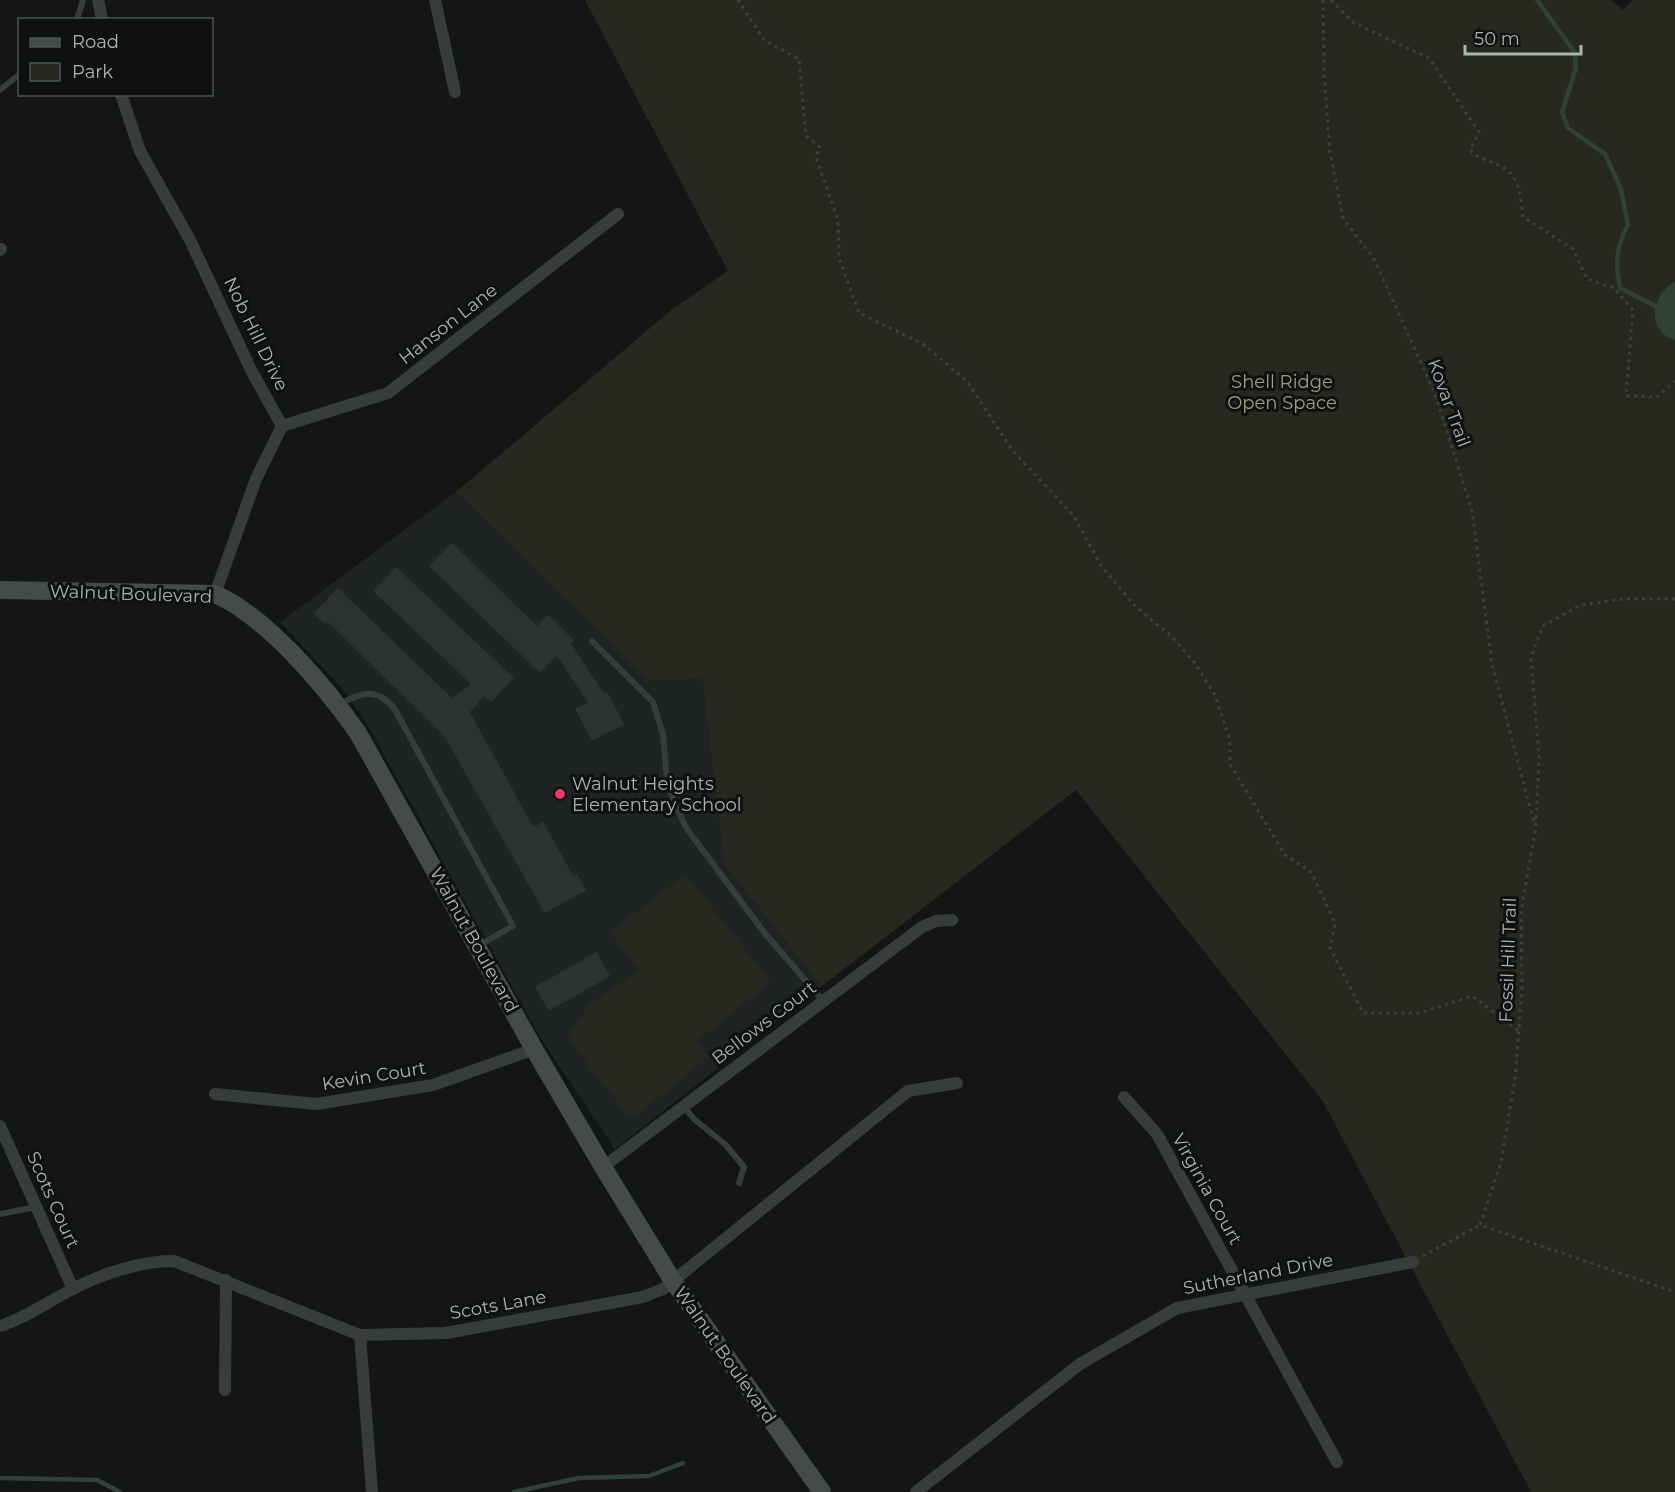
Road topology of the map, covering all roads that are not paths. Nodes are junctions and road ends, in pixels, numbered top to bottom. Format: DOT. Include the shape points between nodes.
graph roads {
  1 [pos="83,0"];
  2 [pos="98,0"];
  3 [pos="435,0"];
  4 [pos="78,18"];
  5 [pos="102,18"];
  6 [pos="18,76"];
  7 [pos="0,90"];
  8 [pos="455,92"];
  9 [pos="122,96"];
  10 [pos="618,214"];
  11 [pos="282,426"];
  12 [pos="0,590"];
  13 [pos="215,594"];
  14 [pos="592,641"];
  15 [pos="338,705"];
  16 [pos="952,920"];
  17 [pos="478,946"];
  18 [pos="823,1002"];
  19 [pos="534,1049"];
  20 [pos="957,1083"];
  21 [pos="215,1095"];
  22 [pos="1124,1097"];
  23 [pos="683,1106"];
  24 [pos="0,1126"];
  25 [pos="603,1167"];
  26 [pos="739,1183"];
  27 [pos="36,1207"];
  28 [pos="0,1214"];
  29 [pos="1413,1262"];
  30 [pos="226,1280"];
  31 [pos="673,1281"];
  32 [pos="73,1288"];
  33 [pos="1244,1294"];
  34 [pos="0,1326"];
  35 [pos="360,1335"];
  36 [pos="225,1390"];
  37 [pos="1336,1462"];
  38 [pos="372,1492"];
  39 [pos="822,1492"];
  40 [pos="916,1492"];
  1 -- 4 [label="lane"];
  2 -- 5 [label="street"];
  3 -- 8 [label="street"];
  6 -- 7 [label="lane"];
  9 -- 11 [label="street, Nob Hill Drive" via="140,151 190,240"];
  10 -- 11 [label="street, Hanson Lane" via="388,393"];
  11 -- 13 [label="street" via="256,479"];
  12 -- 13 [label="street, Walnut Boulevard"];
  13 -- 15 [label="street, Walnut Boulevard" via="236,603 255,619"];
  14 -- 18 [label="lane" via="653,702 663,735 667,780 687,829 763,931"];
  15 -- 17 [label="street, Walnut Boulevard" via="358,733"];
  15 -- 17 [label="lane" via="358,694 371,693 385,698 394,708 513,926"];
  16 -- 18 [label="street, Bellows Court" via="922,927"];
  17 -- 19 [label="street, Walnut Boulevard"];
  18 -- 23 [label="street, Bellows Court"];
  19 -- 21 [label="street, Kevin Court" via="433,1085 316,1104"];
  19 -- 25 [label="street, Walnut Boulevard"];
  20 -- 31 [label="street, Scots Lane" via="908,1091"];
  22 -- 33 [label="street, Virginia Court" via="1157,1134"];
  23 -- 25 [label="street, Bellows Court"];
  23 -- 26 [label="lane" via="744,1167"];
  24 -- 27 [label="street, Scots Court"];
  25 -- 31 [label="street, Walnut Boulevard"];
  27 -- 28 [label="lane"];
  27 -- 32 [label="street, Scots Court"];
  29 -- 33 [label="street, Sutherland Drive"];
  30 -- 32 [label="street, Scots Lane" via="174,1261 148,1261"];
  30 -- 35 [label="street, Scots Lane"];
  30 -- 36 [label="street"];
  31 -- 35 [label="street, Scots Lane" via="643,1298 446,1333"];
  31 -- 39 [label="street, Walnut Boulevard"];
  32 -- 34 [label="street, Scots Lane"];
  33 -- 37 [label="street, Virginia Court"];
  33 -- 40 [label="street, Sutherland Drive" via="1177,1308 1080,1364"];
  35 -- 38 [label="street"];
}
